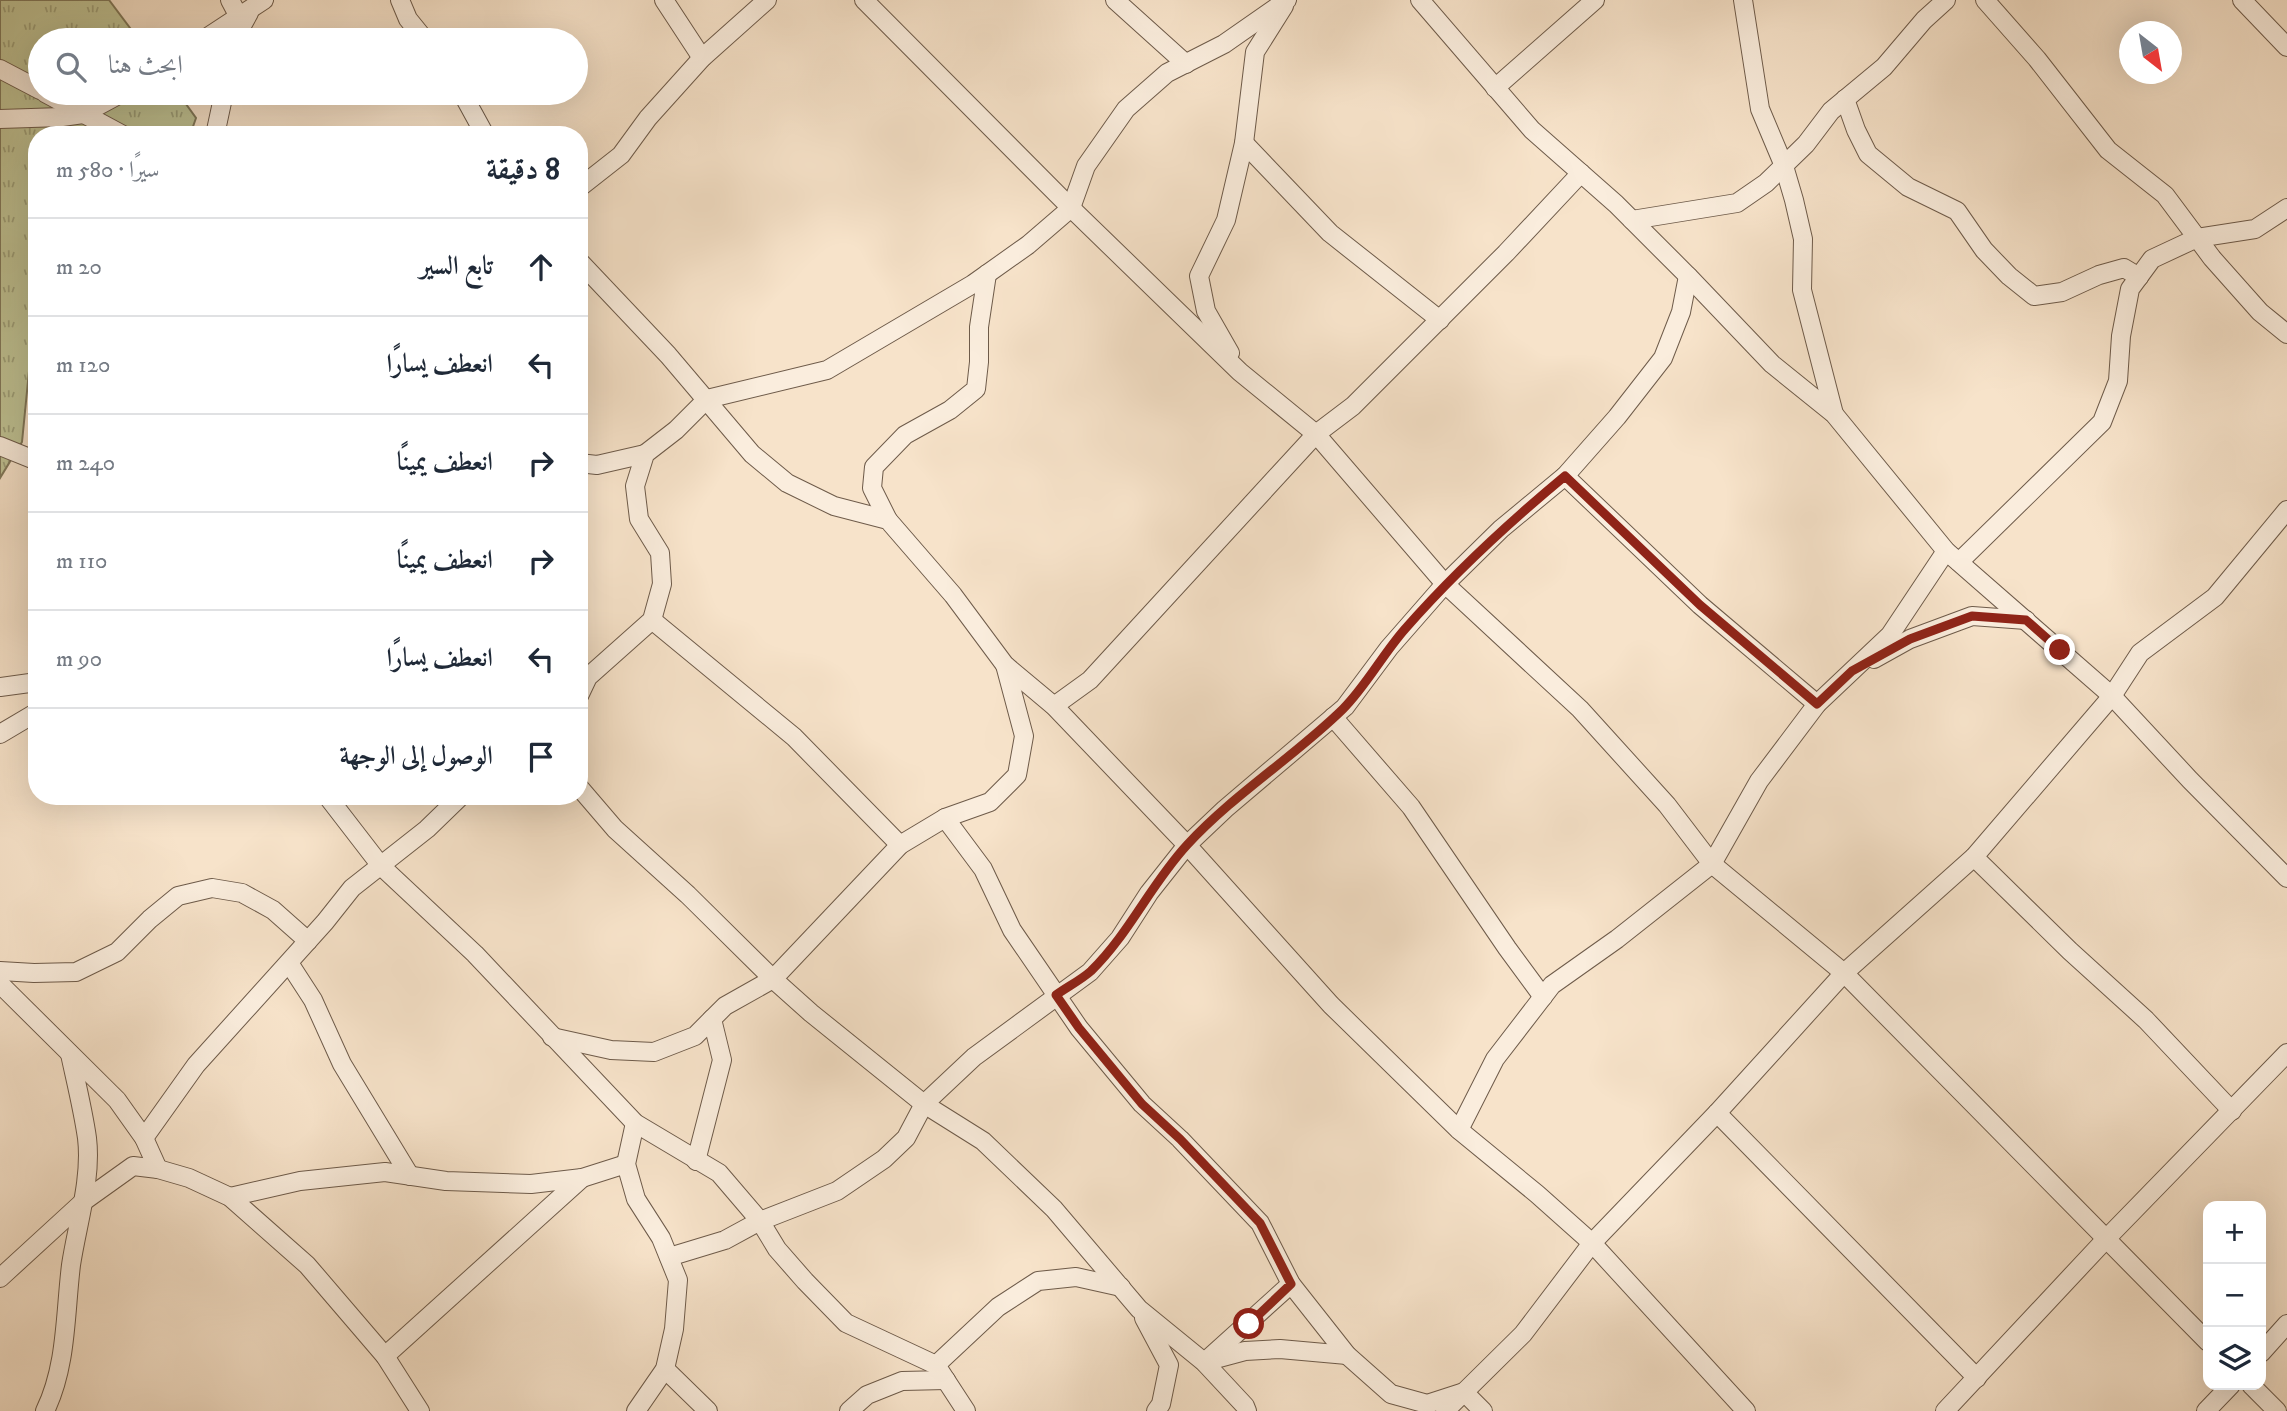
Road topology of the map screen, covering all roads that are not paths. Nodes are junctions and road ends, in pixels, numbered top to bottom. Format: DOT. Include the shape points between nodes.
graph roads {
  1 [pos="230,0"];
  2 [pos="400,0"];
  3 [pos="664,0"];
  4 [pos="767,0"];
  5 [pos="864,0"];
  6 [pos="1115,0"];
  7 [pos="1288,0"];
  8 [pos="1420,0"];
  9 [pos="1595,0"];
  10 [pos="1744,0"];
  11 [pos="1945,0"];
  12 [pos="1985,0"];
  13 [pos="2242,0"];
  14 [pos="252,9"];
  15 [pos="222,28"];
  16 [pos="241,28"];
  17 [pos="415,28"];
  18 [pos="2287,47"];
  19 [pos="702,58"];
  20 [pos="1186,64"];
  21 [pos="0,69"];
  22 [pos="28,84"];
  23 [pos="1495,88"];
  24 [pos="1845,99"];
  25 [pos="67,105"];
  26 [pos="100,105"];
  27 [pos="221,105"];
  28 [pos="469,105"];
  29 [pos="83,114"];
  30 [pos="0,119"];
  31 [pos="106,126"];
  32 [pos="217,126"];
  33 [pos="480,126"];
  34 [pos="1244,143"];
  35 [pos="1784,166"];
  36 [pos="1581,173"];
  37 [pos="588,181"];
  38 [pos="1072,208"];
  39 [pos="2287,208"];
  40 [pos="1632,220"];
  41 [pos="2197,238"];
  42 [pos="588,270"];
  43 [pos="987,274"];
  44 [pos="1688,276"];
  45 [pos="2138,277"];
  46 [pos="1440,320"];
  47 [pos="2287,334"];
  48 [pos="1240,372"];
  49 [pos="707,399"];
  50 [pos="1834,415"];
  51 [pos="1316,434"];
  52 [pos="0,446"];
  53 [pos="645,454"];
  54 [pos="28,457"];
  55 [pos="588,464"];
  56 [pos="1565,476"];
  57 [pos="2287,510"];
  58 [pos="888,520"];
  59 [pos="1953,557"];
  60 [pos="1445,584"];
  61 [pos="652,620"];
  62 [pos="2026,620"];
  63 [pos="1005,665"];
  64 [pos="1852,671"];
  65 [pos="588,677"];
  66 [pos="28,683"];
  67 [pos="0,687"];
  68 [pos="2112,696"];
  69 [pos="1817,704"];
  70 [pos="1054,706"];
  71 [pos="28,717"];
  72 [pos="1333,717"];
  73 [pos="0,734"];
  74 [pos="588,798"];
  75 [pos="334,805"];
  76 [pos="452,805"];
  77 [pos="945,818"];
  78 [pos="900,845"];
  79 [pos="1187,845"];
  80 [pos="1974,857"];
  81 [pos="1712,864"];
  82 [pos="381,866"];
  83 [pos="2287,878"];
  84 [pos="308,941"];
  85 [pos="289,963"];
  86 [pos="0,971"];
  87 [pos="1844,973"];
  88 [pos="773,979"];
  89 [pos="0,984"];
  90 [pos="1056,995"];
  91 [pos="1543,997"];
  92 [pos="712,1019"];
  93 [pos="552,1037"];
  94 [pos="2287,1053"];
  95 [pos="70,1054"];
  96 [pos="924,1104"];
  97 [pos="2232,1111"];
  98 [pos="1717,1113"];
  99 [pos="635,1123"];
  100 [pos="1459,1130"];
  101 [pos="144,1138"];
  102 [pos="696,1161"];
  103 [pos="626,1164"];
  104 [pos="158,1169"];
  105 [pos="410,1175"];
  106 [pos="582,1178"];
  107 [pos="230,1197"];
  108 [pos="83,1201"];
  109 [pos="760,1221"];
  110 [pos="2106,1239"];
  111 [pos="1592,1243"];
  112 [pos="669,1257"];
  113 [pos="0,1278"];
  114 [pos="1291,1284"];
  115 [pos="1121,1287"];
  116 [pos="1139,1309"];
  117 [pos="2287,1324"];
  118 [pos="2203,1337"];
  119 [pos="2266,1347"];
  120 [pos="1347,1355"];
  121 [pos="385,1356"];
  122 [pos="1204,1362"];
  123 [pos="936,1365"];
  124 [pos="665,1369"];
  125 [pos="1977,1378"];
  126 [pos="946,1380"];
  127 [pos="2226,1390"];
  128 [pos="2255,1390"];
  129 [pos="1464,1392"];
  130 [pos="45,1411"];
  131 [pos="420,1411"];
  132 [pos="636,1411"];
  133 [pos="708,1411"];
  134 [pos="849,1411"];
  135 [pos="966,1411"];
  136 [pos="1156,1411"];
  137 [pos="1247,1411"];
  138 [pos="1445,1411"];
  139 [pos="1483,1411"];
  140 [pos="1746,1411"];
  141 [pos="1945,1411"];
  142 [pos="2206,1411"];
  143 [pos="2277,1411"];
  1 -- 14 [label="street"];
  2 -- 17 [label="street"];
  3 -- 19 [label="street"];
  4 -- 19 [label="street"];
  5 -- 38 [label="street"];
  6 -- 20 [label="street"];
  7 -- 20 [label="street"];
  7 -- 34 [label="street" via="1255,52"];
  8 -- 23 [label="street"];
  9 -- 23 [label="street"];
  10 -- 35 [label="street" via="1760,109"];
  11 -- 24 [label="street" via="1884,67"];
  12 -- 41 [label="street" via="2108,150 2165,195"];
  13 -- 18 [label="street"];
  14 -- 15 [label="street"];
  14 -- 16 [label="street"];
  19 -- 37 [label="street" via="621,155"];
  20 -- 38 [label="street" via="1167,73 1126,109 1086,166"];
  21 -- 22 [label="street"];
  23 -- 36 [label="street" via="1532,130"];
  24 -- 35 [label="street"];
  24 -- 45 [label="street" via="1868,154 1908,187 1957,211 1984,250 2034,296 2062,292 2124,268"];
  25 -- 29 [label="street"];
  26 -- 29 [label="street"];
  27 -- 32 [label="street"];
  28 -- 33 [label="street"];
  29 -- 30 [label="street"];
  29 -- 31 [label="street"];
  34 -- 46 [label="street" via="1330,233"];
  34 -- 48 [label="street" via="1226,220 1199,276 1206,311"];
  35 -- 40 [label="street" via="1737,203"];
  35 -- 50 [label="street" via="1802,239 1802,290"];
  36 -- 40 [label="street"];
  36 -- 46 [label="street"];
  38 -- 43 [label="street"];
  38 -- 48 [label="street"];
  39 -- 41 [label="street" via="2255,229"];
  40 -- 44 [label="street"];
  41 -- 45 [label="street" via="2152,259"];
  41 -- 47 [label="street" via="2260,312"];
  42 -- 49 [label="street"];
  43 -- 49 [label="street" via="827,370"];
  43 -- 58 [label="street" via="976,389 905,435 874,467 872,488"];
  44 -- 50 [label="street" via="1772,364"];
  44 -- 56 [label="street" via="1681,312 1663,358"];
  45 -- 59 [label="street" via="2130,289 2118,381 2102,422"];
  46 -- 51 [label="street" via="1353,406"];
  48 -- 51 [label="street"];
  49 -- 53 [label="street"];
  49 -- 58 [label="street" via="752,454 787,483 834,506"];
  50 -- 59 [label="street"];
  51 -- 60 [label="street"];
  51 -- 70 [label="street" via="1090,680"];
  52 -- 54 [label="street"];
  53 -- 55 [label="street"];
  53 -- 61 [label="street" via="635,486 639,519 660,553 662,584"];
  56 -- 60 [label="street"];
  56 -- 69 [label="street" via="1700,605"];
  57 -- 68 [label="street" via="2215,597 2140,653"];
  58 -- 63 [label="street"];
  59 -- 62 [label="street"];
  59 -- 64 [label="street" via="1890,635"];
  60 -- 72 [label="street"];
  60 -- 81 [label="street" via="1580,709 1667,805"];
  61 -- 65 [label="street"];
  61 -- 78 [label="street" via="794,737"];
  62 -- 64 [label="street" via="1972,616 1910,639"];
  62 -- 68 [label="street"];
  63 -- 70 [label="street"];
  63 -- 77 [label="street" via="1024,736 1017,775 989,802"];
  64 -- 69 [label="street"];
  66 -- 67 [label="street"];
  68 -- 80 [label="street"];
  68 -- 83 [label="street"];
  69 -- 81 [label="street" via="1759,781"];
  70 -- 79 [label="street"];
  71 -- 73 [label="street"];
  72 -- 79 [label="street"];
  72 -- 91 [label="street" via="1411,807"];
  74 -- 88 [label="street" via="615,829"];
  75 -- 82 [label="street"];
  76 -- 82 [label="street"];
  77 -- 78 [label="street"];
  77 -- 90 [label="street" via="983,869 1012,930"];
  78 -- 88 [label="street"];
  79 -- 90 [label="street" via="1090,972"];
  79 -- 100 [label="street" via="1331,1005"];
  80 -- 87 [label="street"];
  80 -- 97 [label="street" via="2146,1020"];
  81 -- 87 [label="street"];
  81 -- 91 [label="street" via="1552,985"];
  82 -- 84 [label="street" via="352,888"];
  82 -- 93 [label="street" via="475,954"];
  84 -- 85 [label="street"];
  84 -- 86 [label="street" via="274,910 242,892 212,888 178,896 117,952 76,972"];
  85 -- 101 [label="street" via="196,1065"];
  85 -- 105 [label="street" via="313,1000 342,1064"];
  87 -- 98 [label="street"];
  87 -- 110 [label="street"];
  88 -- 92 [label="street" via="725,1006"];
  88 -- 96 [label="street"];
  89 -- 95 [label="street"];
  90 -- 96 [label="street" via="974,1057"];
  90 -- 114 [label="street" via="1142,1104 1260,1223"];
  91 -- 100 [label="street" via="1495,1059"];
  92 -- 93 [label="street" via="695,1036 654,1052 611,1050"];
  92 -- 102 [label="street" via="722,1060"];
  93 -- 99 [label="street"];
  94 -- 97 [label="street"];
  95 -- 101 [label="street" via="117,1100"];
  95 -- 108 [label="street" via="87,1140"];
  96 -- 109 [label="street" via="906,1138 884,1159 837,1191"];
  96 -- 115 [label="street" via="983,1140 1054,1209"];
  97 -- 110 [label="street"];
  98 -- 111 [label="street"];
  98 -- 125 [label="street"];
  99 -- 102 [label="street"];
  99 -- 103 [label="street"];
  100 -- 111 [label="street"];
  101 -- 104 [label="street"];
  102 -- 109 [label="street" via="719,1173"];
  103 -- 106 [label="street"];
  103 -- 112 [label="street" via="636,1199"];
  104 -- 107 [label="street"];
  104 -- 108 [label="street" via="133,1166"];
  105 -- 106 [label="street" via="531,1184"];
  105 -- 107 [label="street" via="385,1172 300,1181"];
  106 -- 121 [label="street"];
  107 -- 121 [label="street" via="307,1265"];
  108 -- 113 [label="street"];
  108 -- 130 [label="street" via="65,1335"];
  109 -- 112 [label="street" via="725,1240"];
  109 -- 123 [label="street" via="777,1249 846,1323"];
  110 -- 118 [label="street"];
  110 -- 125 [label="street"];
  111 -- 129 [label="street" via="1523,1334"];
  111 -- 140 [label="street"];
  112 -- 124 [label="street" via="678,1280"];
  114 -- 120 [label="street"];
  114 -- 122 [label="street"];
  115 -- 116 [label="street"];
  115 -- 123 [label="street" via="1076,1277 1038,1281 998,1307"];
  116 -- 122 [label="street"];
  116 -- 136 [label="street" via="1168,1365"];
  117 -- 119 [label="street"];
  120 -- 122 [label="street" via="1280,1349 1245,1351"];
  120 -- 129 [label="street" via="1391,1394 1427,1404"];
  121 -- 131 [label="street"];
  122 -- 137 [label="street"];
  123 -- 126 [label="street"];
  124 -- 132 [label="street"];
  124 -- 133 [label="street"];
  125 -- 141 [label="street"];
  126 -- 134 [label="street" via="902,1381 867,1395"];
  126 -- 135 [label="street"];
  127 -- 142 [label="street"];
  128 -- 143 [label="street"];
  129 -- 138 [label="street"];
  129 -- 139 [label="street"];
}
